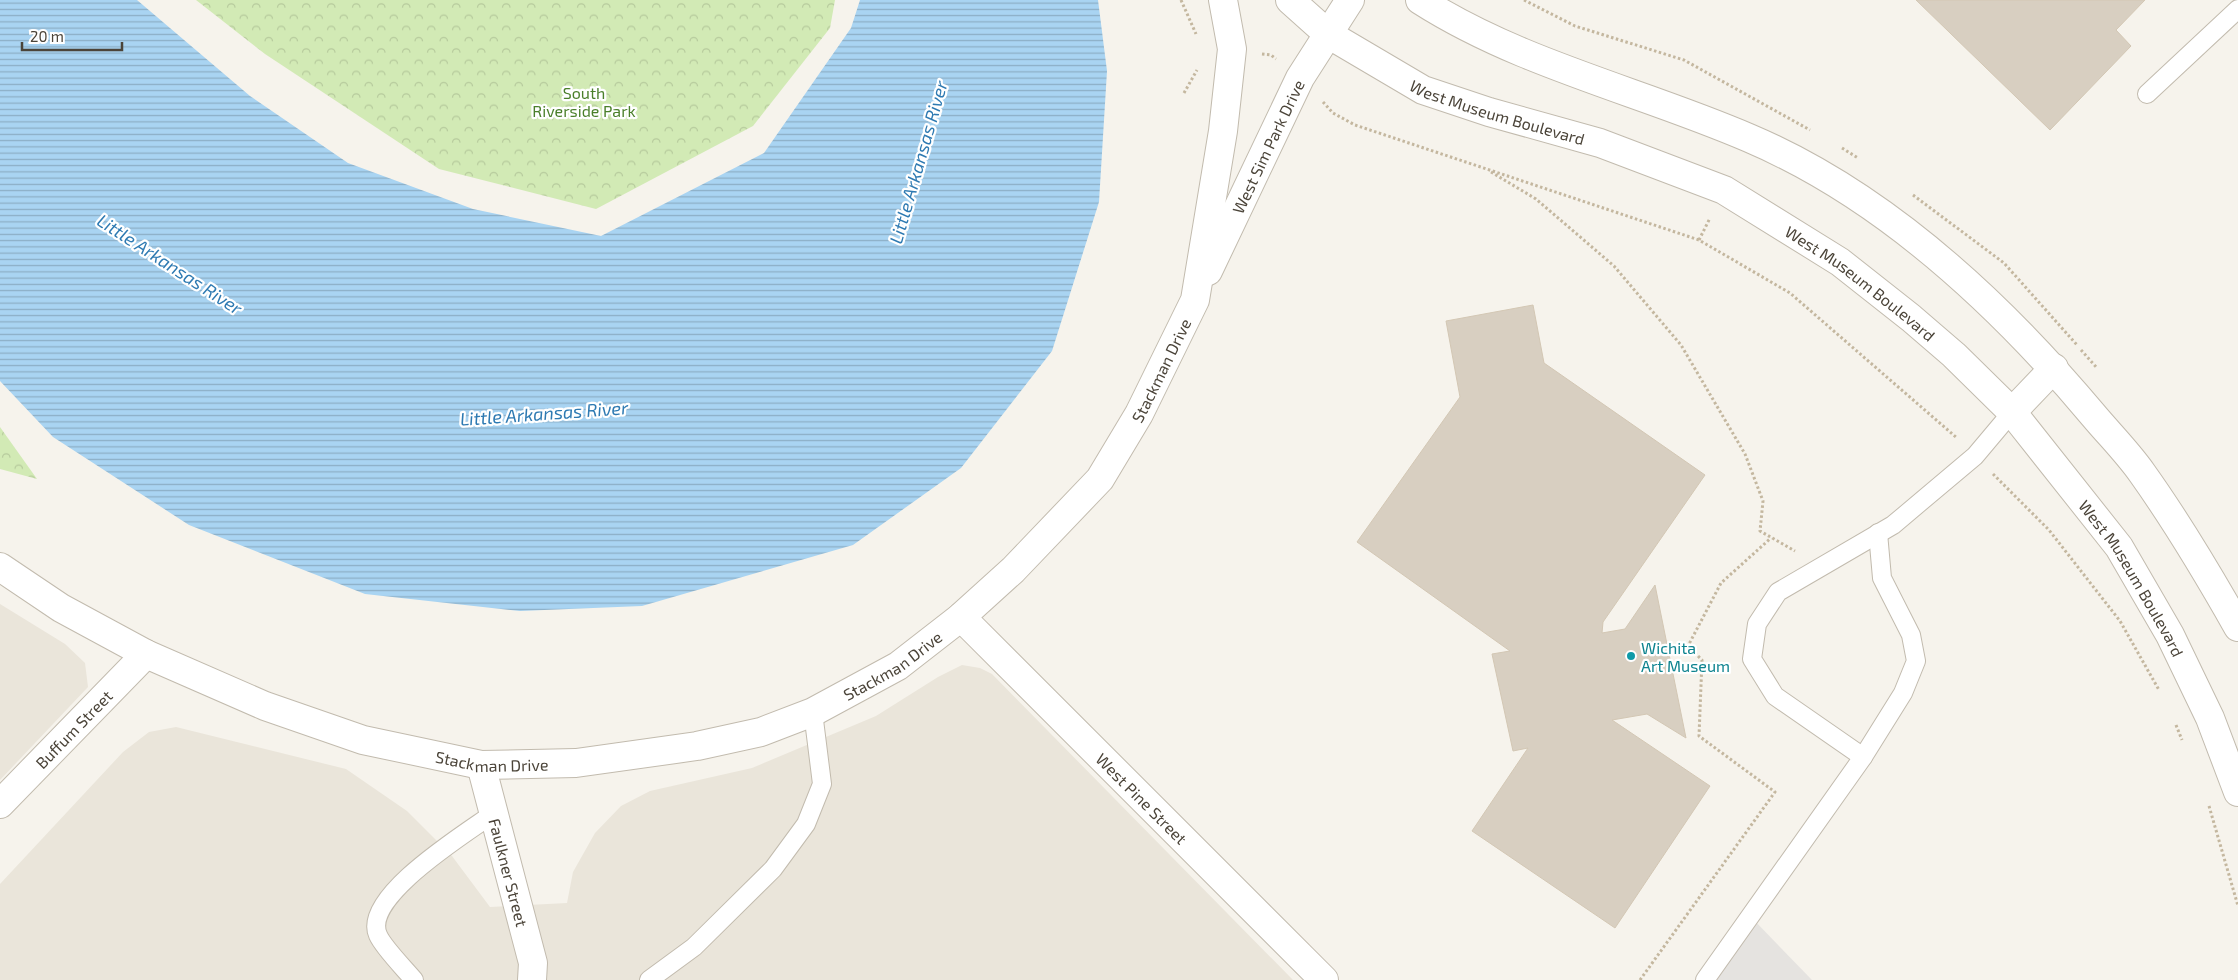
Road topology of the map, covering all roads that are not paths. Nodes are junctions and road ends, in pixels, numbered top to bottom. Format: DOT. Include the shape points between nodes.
graph roads {
  1 [pos="1223,0"];
  2 [pos="1290,0"];
  3 [pos="1350,0"];
  4 [pos="1420,0"];
  5 [pos="2238,9"];
  6 [pos="1328,34"];
  7 [pos="2147,94"];
  8 [pos="1194,300"];
  9 [pos="2054,368"];
  10 [pos="2012,412"];
  11 [pos="1878,533"];
  12 [pos="0,567"];
  13 [pos="961,617"];
  14 [pos="2238,626"];
  15 [pos="146,654"];
  16 [pos="813,712"];
  17 [pos="1863,757"];
  18 [pos="481,765"];
  19 [pos="2238,792"];
  20 [pos="0,804"];
  21 [pos="494,813"];
  22 [pos="1712,977"];
  23 [pos="414,980"];
  24 [pos="532,980"];
  25 [pos="649,980"];
  26 [pos="1324,980"];
  1 -- 8 [label="street, Stackman Drive" via="1219,52 1223,131"];
  2 -- 6 [label="street, West Museum Boulevard"];
  3 -- 6 [label="street, West Sim Park Drive"];
  4 -- 9 [label="street" via="1494,40 1734,132 1821,174 1898,226 1981,296"];
  5 -- 7 [label="lane"];
  6 -- 8 [label="street, West Sim Park Drive" via="1300,78"];
  6 -- 10 [label="street, West Museum Boulevard" via="1423,90 1600,143 1724,190 1840,262 1954,354"];
  8 -- 13 [label="street, Stackman Drive" via="1143,406 1100,479 1013,570"];
  9 -- 10 [label="street"];
  9 -- 14 [label="street" via="2140,471 2196,552"];
  10 -- 11 [label="lane" via="1975,456 1893,525"];
  10 -- 19 [label="street, West Museum Boulevard" via="2118,547 2178,652 2210,718"];
  11 -- 17 [label="lane" via="1882,578 1911,635 1916,661 1903,693"];
  11 -- 17 [label="lane" via="1778,592 1757,624 1752,659 1775,696"];
  12 -- 15 [label="street, Stackman Drive" via="61,608"];
  13 -- 16 [label="street, Stackman Drive" via="898,666"];
  13 -- 26 [label="street, West Pine Street"];
  15 -- 18 [label="street, Stackman Drive" via="265,706 363,740"];
  15 -- 20 [label="street, Buffum Street"];
  16 -- 18 [label="street, Stackman Drive" via="761,732 698,746 576,763"];
  16 -- 25 [label="lane" via="822,784 806,824 773,869 694,947"];
  17 -- 22 [label="lane"];
  18 -- 21 [label="street, Faulkner Street"];
  21 -- 23 [label="lane" via="405,878 390,894 376,920 378,934"];
  21 -- 24 [label="street, Faulkner Street" via="533,963"];
}
